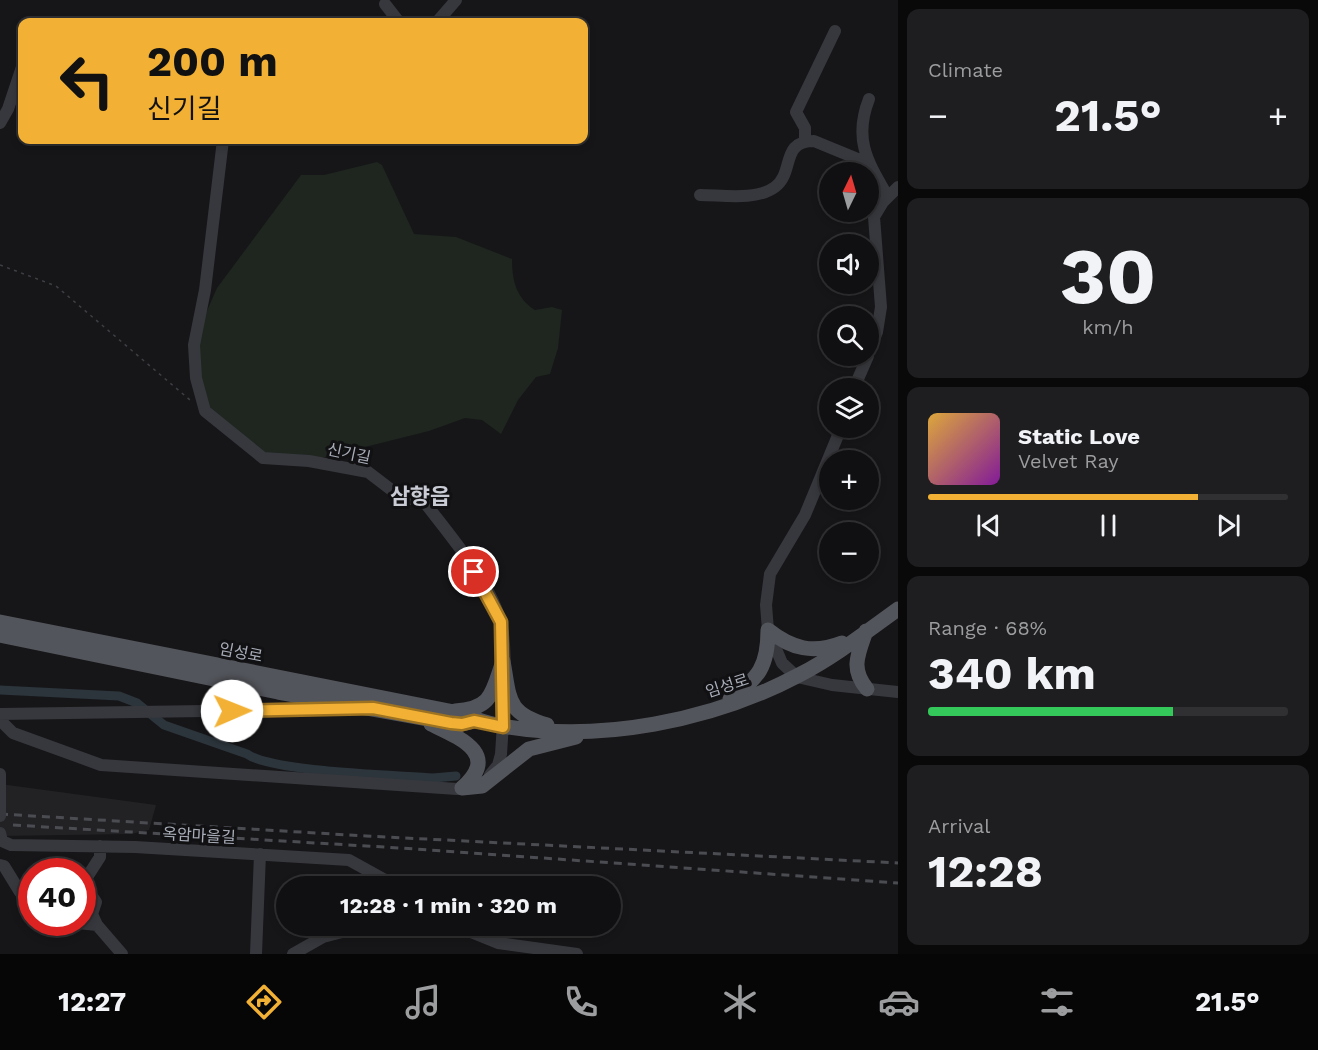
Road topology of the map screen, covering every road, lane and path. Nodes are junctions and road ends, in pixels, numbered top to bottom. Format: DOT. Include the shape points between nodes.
graph roads {
  1 [pos="454,1"];
  2 [pos="386,4"];
  3 [pos="396,18"];
  4 [pos="441,18"];
  5 [pos="835,31"];
  6 [pos="18,79"];
  7 [pos="869,99"];
  8 [pos="0,123"];
  9 [pos="805,142"];
  10 [pos="223,144"];
  11 [pos="865,162"];
  12 [pos="869,162"];
  13 [pos="879,180"];
  14 [pos="898,187"];
  15 [pos="700,195"];
  16 [pos="888,197"];
  17 [pos="0,265"];
  18 [pos="879,320"];
  19 [pos="205,411"];
  20 [pos="837,438"];
  21 [pos="898,609"];
  22 [pos="0,622"];
  23 [pos="768,630"];
  24 [pos="866,631"];
  25 [pos="0,635"];
  26 [pos="503,661"];
  27 [pos="797,676"];
  28 [pos="867,689"];
  29 [pos="898,692"];
  30 [pos="722,706"];
  31 [pos="373,708"];
  32 [pos="449,711"];
  33 [pos="0,714"];
  34 [pos="416,717"];
  35 [pos="0,720"];
  36 [pos="474,721"];
  37 [pos="503,727"];
  38 [pos="608,729"];
  39 [pos="570,732"];
  40 [pos="0,774"];
  41 [pos="0,788"];
  42 [pos="462,789"];
  43 [pos="0,816"];
  44 [pos="0,833"];
  45 [pos="100,846"];
  46 [pos="260,854"];
  47 [pos="96,864"];
  48 [pos="0,865"];
  49 [pos="378,876"];
  50 [pos="18,889"];
  51 [pos="97,925"];
  52 [pos="327,936"];
  53 [pos="481,936"];
  54 [pos="122,954"];
  55 [pos="256,954"];
  56 [pos="293,954"];
  57 [pos="577,954"];
  1 -- 4 [label="street"];
  2 -- 3 [label="street"];
  5 -- 9 [label="street" via="796,112 805,128"];
  6 -- 8 [label="street"];
  7 -- 12 [label="street" via="862,138"];
  9 -- 11 [label="street" via="814,141"];
  9 -- 15 [label="street" via="790,154 785,174 773,188 739,195"];
  10 -- 19 [label="street" via="194,345 196,378"];
  13 -- 16 [label="street"];
  14 -- 16 [label="street"];
  16 -- 18 [label="street" via="876,211 873,225"];
  17 -- 19 [label="path" via="56,286"];
  19 -- 26 [label="street, 신기길" via="263,458 309,461 368,472 402,498 419,495 468,561 497,612"];
  20 -- 23 [label="street" via="805,515 770,574"];
  21 -- 24 [label="main road, 임성로"];
  22 -- 32 [label="main road, 임성로"];
  23 -- 24 [label="main road" via="791,645 810,650 839,644"];
  23 -- 27 [label="street" via="782,663"];
  23 -- 30 [label="main road" via="768,653 759,673"];
  24 -- 27 [label="main road, 임성로"];
  24 -- 28 [label="main road" via="855,665"];
  25 -- 31 [label="main road, 임성로"];
  26 -- 32 [label="main road" via="485,703"];
  26 -- 37 [label="street, 신기길"];
  26 -- 39 [label="main road" via="510,698 519,714"];
  27 -- 28 [label="street"];
  27 -- 30 [label="main road, 임성로"];
  28 -- 29 [label="street"];
  30 -- 38 [label="main road, 임성로"];
  31 -- 33 [label="street, 임성로"];
  31 -- 34 [label="main road, 임성로"];
  32 -- 36 [label="main road, 임성로"];
  34 -- 36 [label="main road, 임성로" via="462,724"];
  34 -- 42 [label="main road" via="464,740 476,753 475,774"];
  35 -- 42 [label="street" via="13,733 101,765"];
  36 -- 37 [label="main road, 임성로"];
  37 -- 39 [label="main road, 임성로"];
  37 -- 42 [label="street, 신기길" via="501,754 493,773"];
  38 -- 39 [label="main road, 임성로"];
  38 -- 42 [label="main road" via="529,749 482,786"];
  40 -- 41 [label="street"];
  41 -- 43 [label="street, bridge"];
  44 -- 45 [label="street, 옥암마을길" via="2,841 11,845"];
  45 -- 46 [label="street, 옥암마을길"];
  45 -- 47 [label="street"];
  46 -- 49 [label="street, 옥암마을길" via="350,860"];
  46 -- 55 [label="street"];
  48 -- 50 [label="street"];
  51 -- 54 [label="street"];
  52 -- 56 [label="street"];
  53 -- 57 [label="street" via="498,943"];
}
